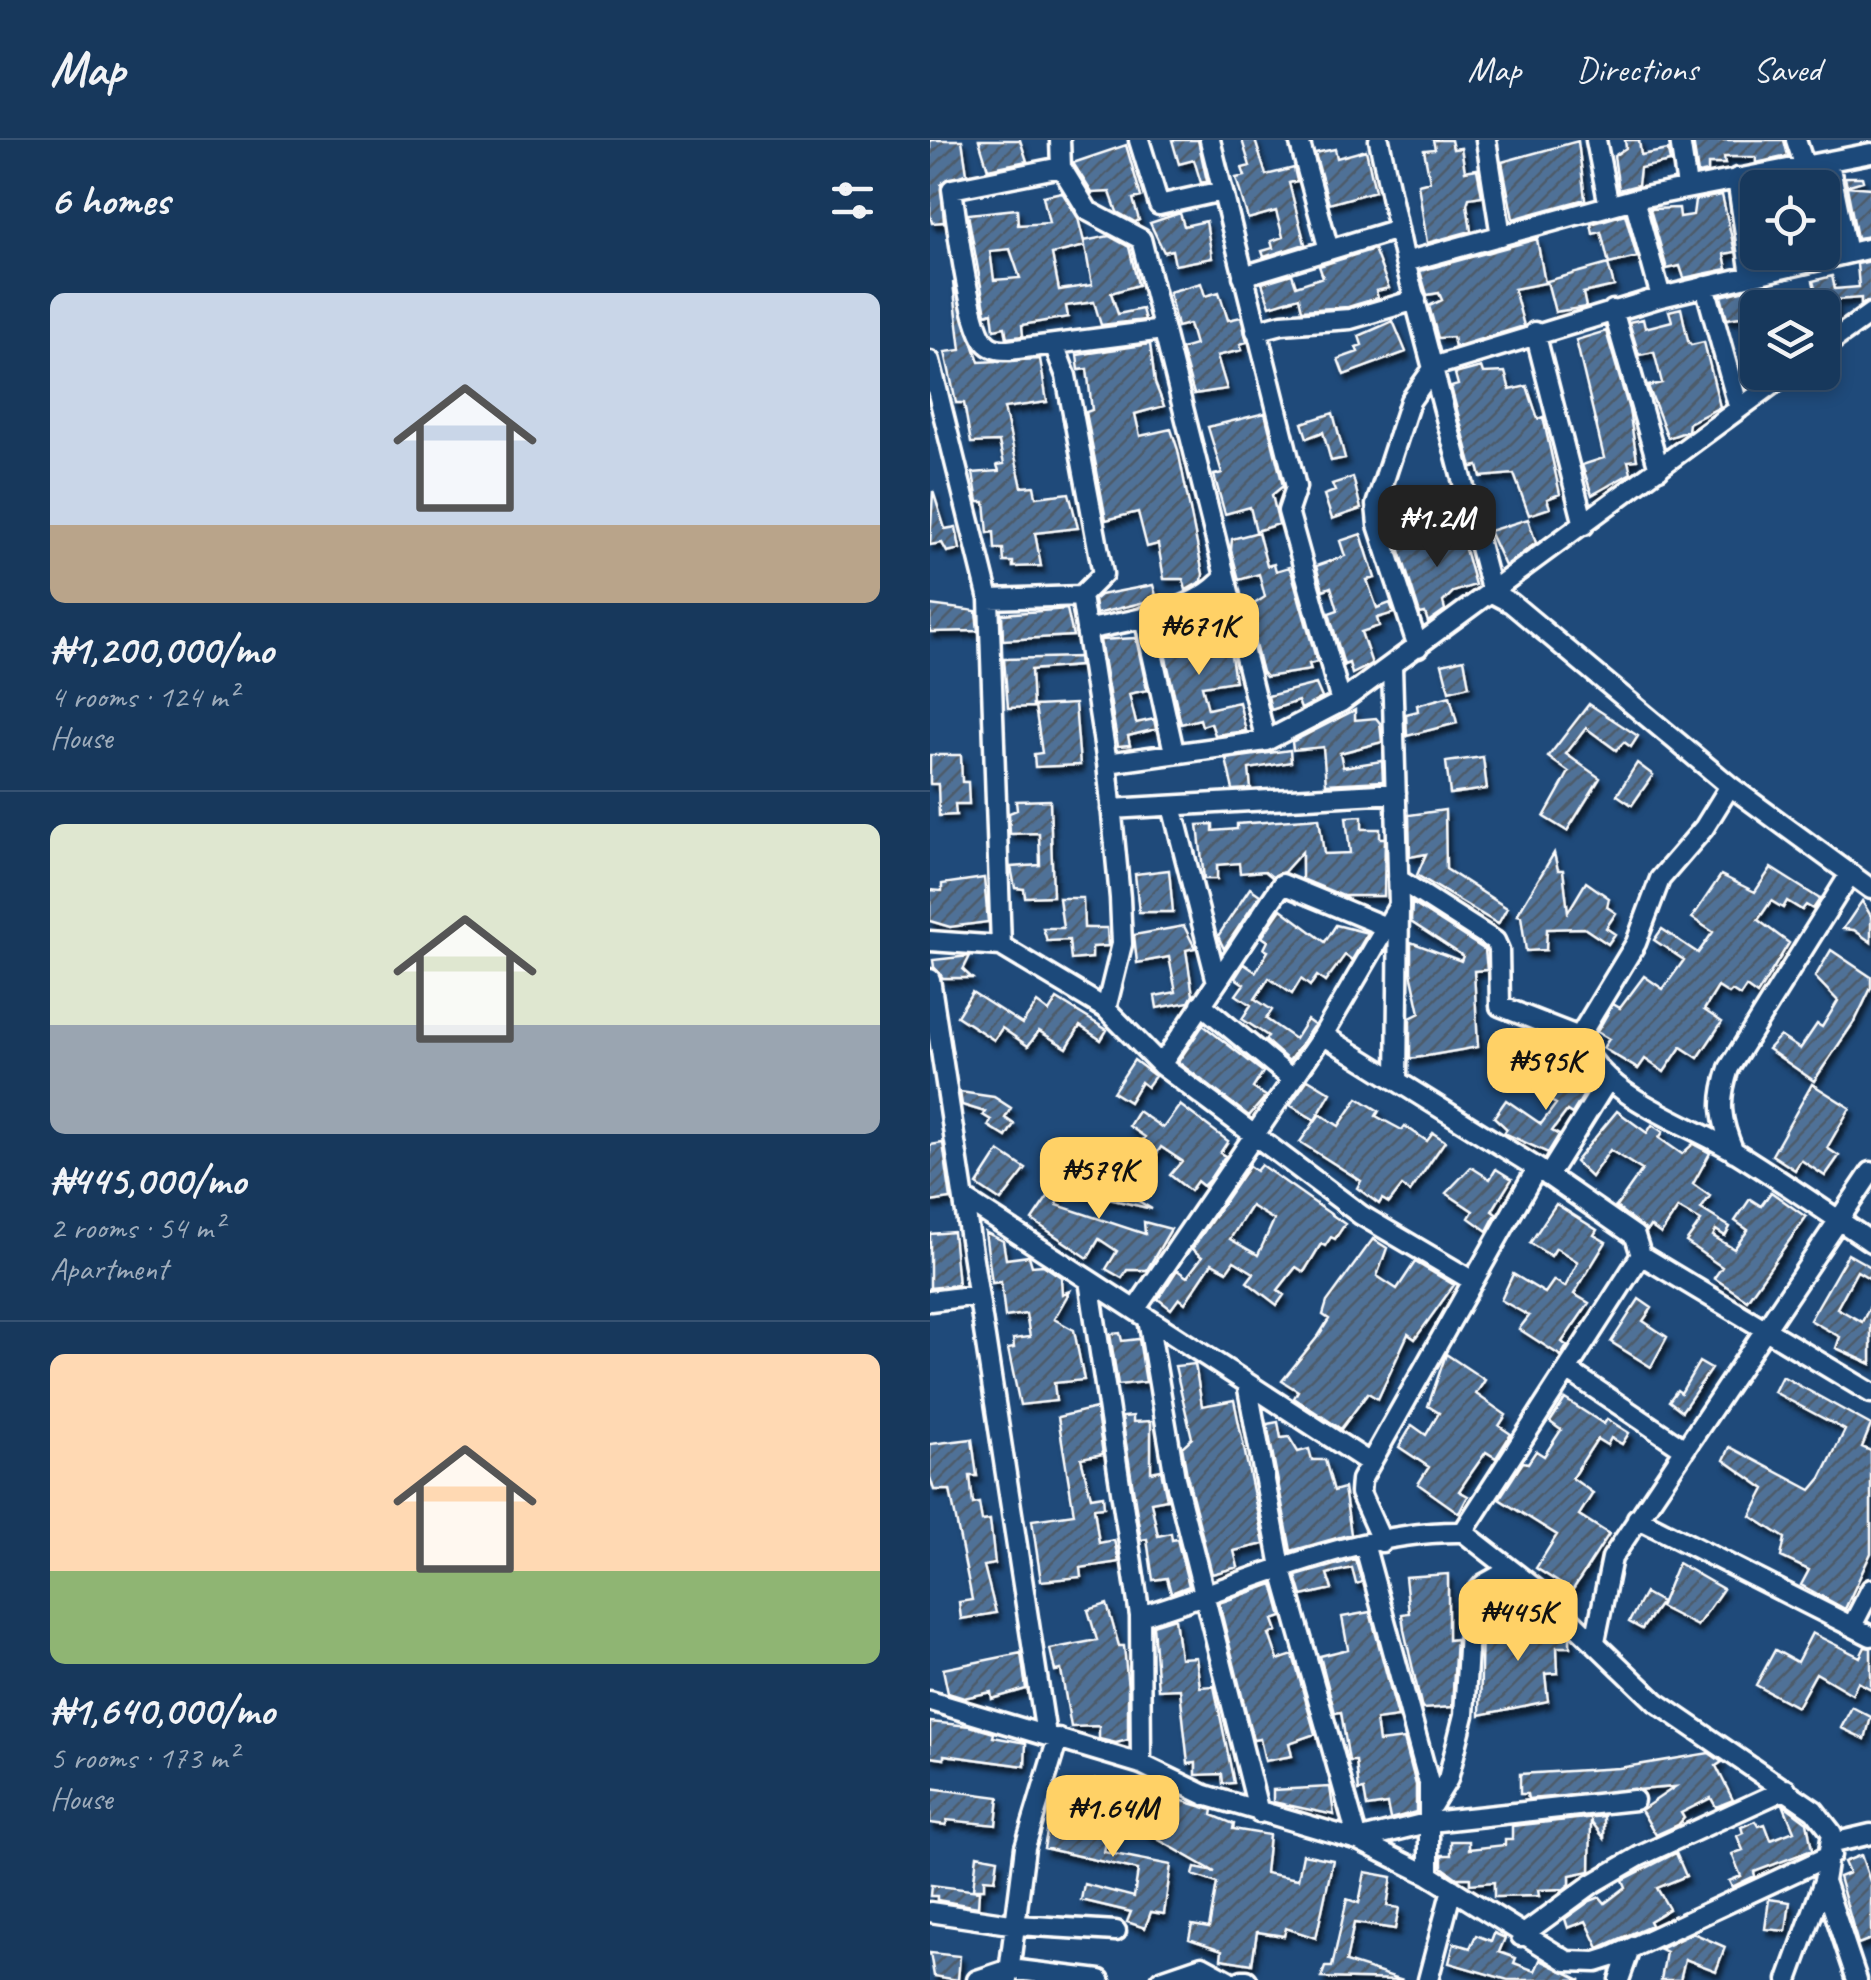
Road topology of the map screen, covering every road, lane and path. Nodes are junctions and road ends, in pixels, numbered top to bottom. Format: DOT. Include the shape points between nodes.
graph roads {
  1 [pos="1060,140"];
  2 [pos="1139,140"];
  3 [pos="1210,140"];
  4 [pos="1298,140"];
  5 [pos="1379,140"];
  6 [pos="1486,140"];
  7 [pos="1596,140"];
  8 [pos="1680,140"];
  9 [pos="1796,140"];
  10 [pos="1871,153"];
  11 [pos="1829,162"];
  12 [pos="1061,166"];
  13 [pos="1805,167"];
  14 [pos="1737,178"];
  15 [pos="1687,187"];
  16 [pos="1222,190"];
  17 [pos="1634,198"];
  18 [pos="1608,206"];
  19 [pos="1398,230"];
  20 [pos="1501,236"];
  21 [pos="1871,248"];
  22 [pos="1329,250"];
  23 [pos="1846,253"];
  24 [pos="1405,262"];
  25 [pos="1243,276"];
  26 [pos="1751,276"];
  27 [pos="1705,286"];
  28 [pos="1661,297"];
  29 [pos="1416,300"];
  30 [pos="1614,310"];
  31 [pos="1871,313"];
  32 [pos="1163,330"];
  33 [pos="1256,331"];
  34 [pos="1535,332"];
  35 [pos="1840,335"];
  36 [pos="1055,347"];
  37 [pos="930,361"];
  38 [pos="1435,366"];
  39 [pos="1765,390"];
  40 [pos="1739,409"];
  41 [pos="1659,469"];
  42 [pos="1584,524"];
  43 [pos="1224,578"];
  44 [pos="1492,593"];
  45 [pos="1081,596"];
  46 [pos="989,599"];
  47 [pos="1174,608"];
  48 [pos="1144,617"];
  49 [pos="1086,630"];
  50 [pos="1240,642"];
  51 [pos="1418,647"];
  52 [pos="1392,666"];
  53 [pos="1340,702"];
  54 [pos="1266,742"];
  55 [pos="1174,752"];
  56 [pos="1107,763"];
  57 [pos="1730,786"];
  58 [pos="1396,793"];
  59 [pos="1172,806"];
  60 [pos="1112,809"];
  61 [pos="1850,874"];
  62 [pos="1398,879"];
  63 [pos="1871,890"];
  64 [pos="1399,905"];
  65 [pos="1386,927"];
  66 [pos="930,941"];
  67 [pos="1001,946"];
  68 [pos="930,978"];
  69 [pos="1216,982"];
  70 [pos="1202,1004"];
  71 [pos="1106,1009"];
  72 [pos="1323,1035"];
  73 [pos="1579,1038"];
  74 [pos="1160,1065"];
  75 [pos="1608,1078"];
  76 [pos="1293,1080"];
  77 [pos="1396,1080"];
  78 [pos="1254,1133"];
  79 [pos="1734,1152"];
  80 [pos="1542,1172"];
  81 [pos="1871,1172"];
  82 [pos="966,1200"];
  83 [pos="1842,1222"];
  84 [pos="1871,1242"];
  85 [pos="1641,1254"];
  86 [pos="1089,1280"];
  87 [pos="1472,1281"];
  88 [pos="978,1295"];
  89 [pos="930,1301"];
  90 [pos="1141,1314"];
  91 [pos="1763,1331"];
  92 [pos="1569,1371"];
  93 [pos="1247,1383"];
  94 [pos="1871,1393"];
  95 [pos="1683,1448"];
  96 [pos="1370,1463"];
  97 [pos="1636,1518"];
  98 [pos="1464,1532"];
  99 [pos="1373,1544"];
  100 [pos="1282,1567"];
  101 [pos="1509,1570"];
  102 [pos="1871,1589"];
  103 [pos="1203,1598"];
  104 [pos="1140,1616"];
  105 [pos="1852,1626"];
  106 [pos="1871,1636"];
  107 [pos="1594,1640"];
  108 [pos="930,1701"];
  109 [pos="1052,1736"];
  110 [pos="1142,1764"];
  111 [pos="1786,1789"];
  112 [pos="1634,1800"];
  113 [pos="1259,1813"];
  114 [pos="1432,1814"];
  115 [pos="1871,1834"];
  116 [pos="1358,1840"];
  117 [pos="1832,1849"];
  118 [pos="1430,1875"];
  119 [pos="1824,1881"];
  120 [pos="1452,1890"];
  121 [pos="930,1912"];
  122 [pos="1017,1926"];
  123 [pos="1116,1931"];
  124 [pos="1521,1936"];
  125 [pos="1630,1949"];
  126 [pos="1009,1974"];
  127 [pos="977,1980"];
  128 [pos="1100,1980"];
  129 [pos="1162,1980"];
  130 [pos="1228,1980"];
  131 [pos="1428,1980"];
  132 [pos="1618,1980"];
  133 [pos="1788,1980"];
  134 [pos="1857,1980"];
  1 -- 12 [label="street"];
  2 -- 16 [label="street" via="1159,205"];
  3 -- 16 [label="street"];
  4 -- 22 [label="street"];
  5 -- 19 [label="street"];
  6 -- 20 [label="street"];
  7 -- 18 [label="street"];
  8 -- 15 [label="street"];
  9 -- 13 [label="street"];
  10 -- 11 [label="street"];
  11 -- 13 [label="street"];
  11 -- 23 [label="street"];
  12 -- 32 [label="street" via="1088,211 1140,239"];
  12 -- 36 [label="street" via="952,189 982,338 995,349"];
  13 -- 14 [label="street"];
  14 -- 15 [label="street"];
  14 -- 26 [label="street"];
  15 -- 17 [label="street"];
  16 -- 25 [label="street"];
  17 -- 18 [label="street"];
  17 -- 28 [label="street"];
  18 -- 20 [label="street"];
  19 -- 22 [label="street"];
  19 -- 24 [label="street"];
  20 -- 24 [label="street"];
  21 -- 23 [label="street"];
  22 -- 25 [label="street"];
  23 -- 26 [label="street"];
  24 -- 29 [label="street"];
  25 -- 33 [label="street"];
  26 -- 27 [label="street"];
  27 -- 28 [label="street"];
  27 -- 40 [label="street"];
  28 -- 30 [label="street"];
  29 -- 33 [label="street" via="1350,320"];
  29 -- 38 [label="street"];
  30 -- 34 [label="street"];
  30 -- 41 [label="street"];
  31 -- 35 [label="street"];
  32 -- 36 [label="street"];
  32 -- 43 [label="street"];
  33 -- 53 [label="street" via="1296,487 1288,511"];
  34 -- 38 [label="street"];
  34 -- 42 [label="street"];
  36 -- 45 [label="street" via="1104,574"];
  37 -- 46 [label="street"];
  38 -- 44 [label="street"];
  38 -- 51 [label="street" via="1410,401 1376,505"];
  39 -- 40 [label="street"];
  40 -- 41 [label="street"];
  41 -- 42 [label="street"];
  42 -- 44 [label="street"];
  43 -- 47 [label="street"];
  43 -- 50 [label="street"];
  44 -- 51 [label="street"];
  44 -- 57 [label="street"];
  45 -- 46 [label="street"];
  45 -- 49 [label="street"];
  46 -- 67 [label="street"];
  47 -- 48 [label="street"];
  47 -- 50 [label="street" via="1220,622"];
  48 -- 49 [label="street"];
  48 -- 55 [label="street"];
  49 -- 56 [label="street"];
  50 -- 54 [label="street"];
  51 -- 52 [label="street"];
  52 -- 53 [label="street"];
  52 -- 58 [label="street"];
  53 -- 54 [label="street"];
  54 -- 55 [label="street"];
  55 -- 56 [label="street"];
  56 -- 60 [label="street"];
  57 -- 61 [label="street"];
  57 -- 73 [label="street" via="1660,880 1628,958"];
  58 -- 59 [label="street"];
  58 -- 62 [label="street"];
  59 -- 60 [label="street"];
  59 -- 69 [label="street"];
  60 -- 71 [label="street" via="1122,944"];
  61 -- 63 [label="street"];
  61 -- 79 [label="street" via="1729,1068 1718,1099"];
  62 -- 64 [label="street"];
  62 -- 73 [label="street" via="1495,941 1500,1006"];
  64 -- 65 [label="street"];
  64 -- 77 [label="street"];
  65 -- 69 [label="street" via="1282,884"];
  65 -- 72 [label="street"];
  66 -- 67 [label="street"];
  67 -- 71 [label="street"];
  68 -- 82 [label="street"];
  69 -- 70 [label="street"];
  70 -- 74 [label="street"];
  70 -- 76 [label="street"];
  71 -- 74 [label="street"];
  72 -- 76 [label="street"];
  72 -- 77 [label="street"];
  73 -- 75 [label="street"];
  74 -- 78 [label="street"];
  75 -- 79 [label="street"];
  75 -- 80 [label="street"];
  76 -- 78 [label="street"];
  77 -- 80 [label="street"];
  78 -- 87 [label="street" via="1361,1215"];
  78 -- 90 [label="street"];
  79 -- 83 [label="street"];
  80 -- 85 [label="street" via="1635,1236"];
  80 -- 87 [label="street"];
  81 -- 83 [label="street"];
  82 -- 86 [label="street"];
  82 -- 88 [label="street"];
  83 -- 84 [label="street"];
  83 -- 91 [label="street"];
  85 -- 91 [label="street"];
  85 -- 92 [label="street"];
  86 -- 90 [label="street"];
  86 -- 104 [label="street"];
  87 -- 96 [label="street"];
  88 -- 89 [label="street"];
  88 -- 109 [label="street"];
  90 -- 93 [label="street"];
  90 -- 103 [label="street"];
  91 -- 94 [label="street"];
  91 -- 95 [label="street"];
  92 -- 95 [label="street"];
  92 -- 98 [label="street"];
  93 -- 96 [label="street"];
  93 -- 100 [label="street"];
  95 -- 97 [label="street"];
  96 -- 99 [label="street" via="1360,1492"];
  97 -- 105 [label="street"];
  97 -- 107 [label="street" via="1612,1558"];
  98 -- 99 [label="street"];
  98 -- 101 [label="street"];
  99 -- 100 [label="street"];
  99 -- 114 [label="street"];
  100 -- 103 [label="street"];
  100 -- 116 [label="street"];
  101 -- 107 [label="street"];
  101 -- 114 [label="street" via="1471,1599 1464,1715"];
  102 -- 105 [label="street"];
  103 -- 104 [label="street"];
  103 -- 113 [label="street"];
  104 -- 110 [label="street"];
  105 -- 106 [label="street"];
  107 -- 111 [label="street" via="1656,1702"];
  108 -- 109 [label="street"];
  109 -- 110 [label="street"];
  109 -- 122 [label="street" via="1025,1846"];
  110 -- 113 [label="street"];
  111 -- 117 [label="street" via="1832,1832"];
  111 -- 124 [label="street" via="1640,1856"];
  112 -- 114 [label="street"];
  113 -- 116 [label="street"];
  114 -- 116 [label="street"];
  114 -- 118 [label="street"];
  115 -- 117 [label="street"];
  116 -- 118 [label="street"];
  117 -- 119 [label="street"];
  117 -- 125 [label="street"];
  118 -- 120 [label="street"];
  119 -- 133 [label="street"];
  119 -- 134 [label="street"];
  120 -- 124 [label="street"];
  120 -- 131 [label="street"];
  121 -- 122 [label="street"];
  122 -- 123 [label="street"];
  122 -- 126 [label="street"];
  124 -- 125 [label="street" via="1567,1961 1596,1962"];
  125 -- 132 [label="street"];
  126 -- 127 [label="street"];
  126 -- 128 [label="street"];
  129 -- 130 [label="street" via="1202,1966"];
}
